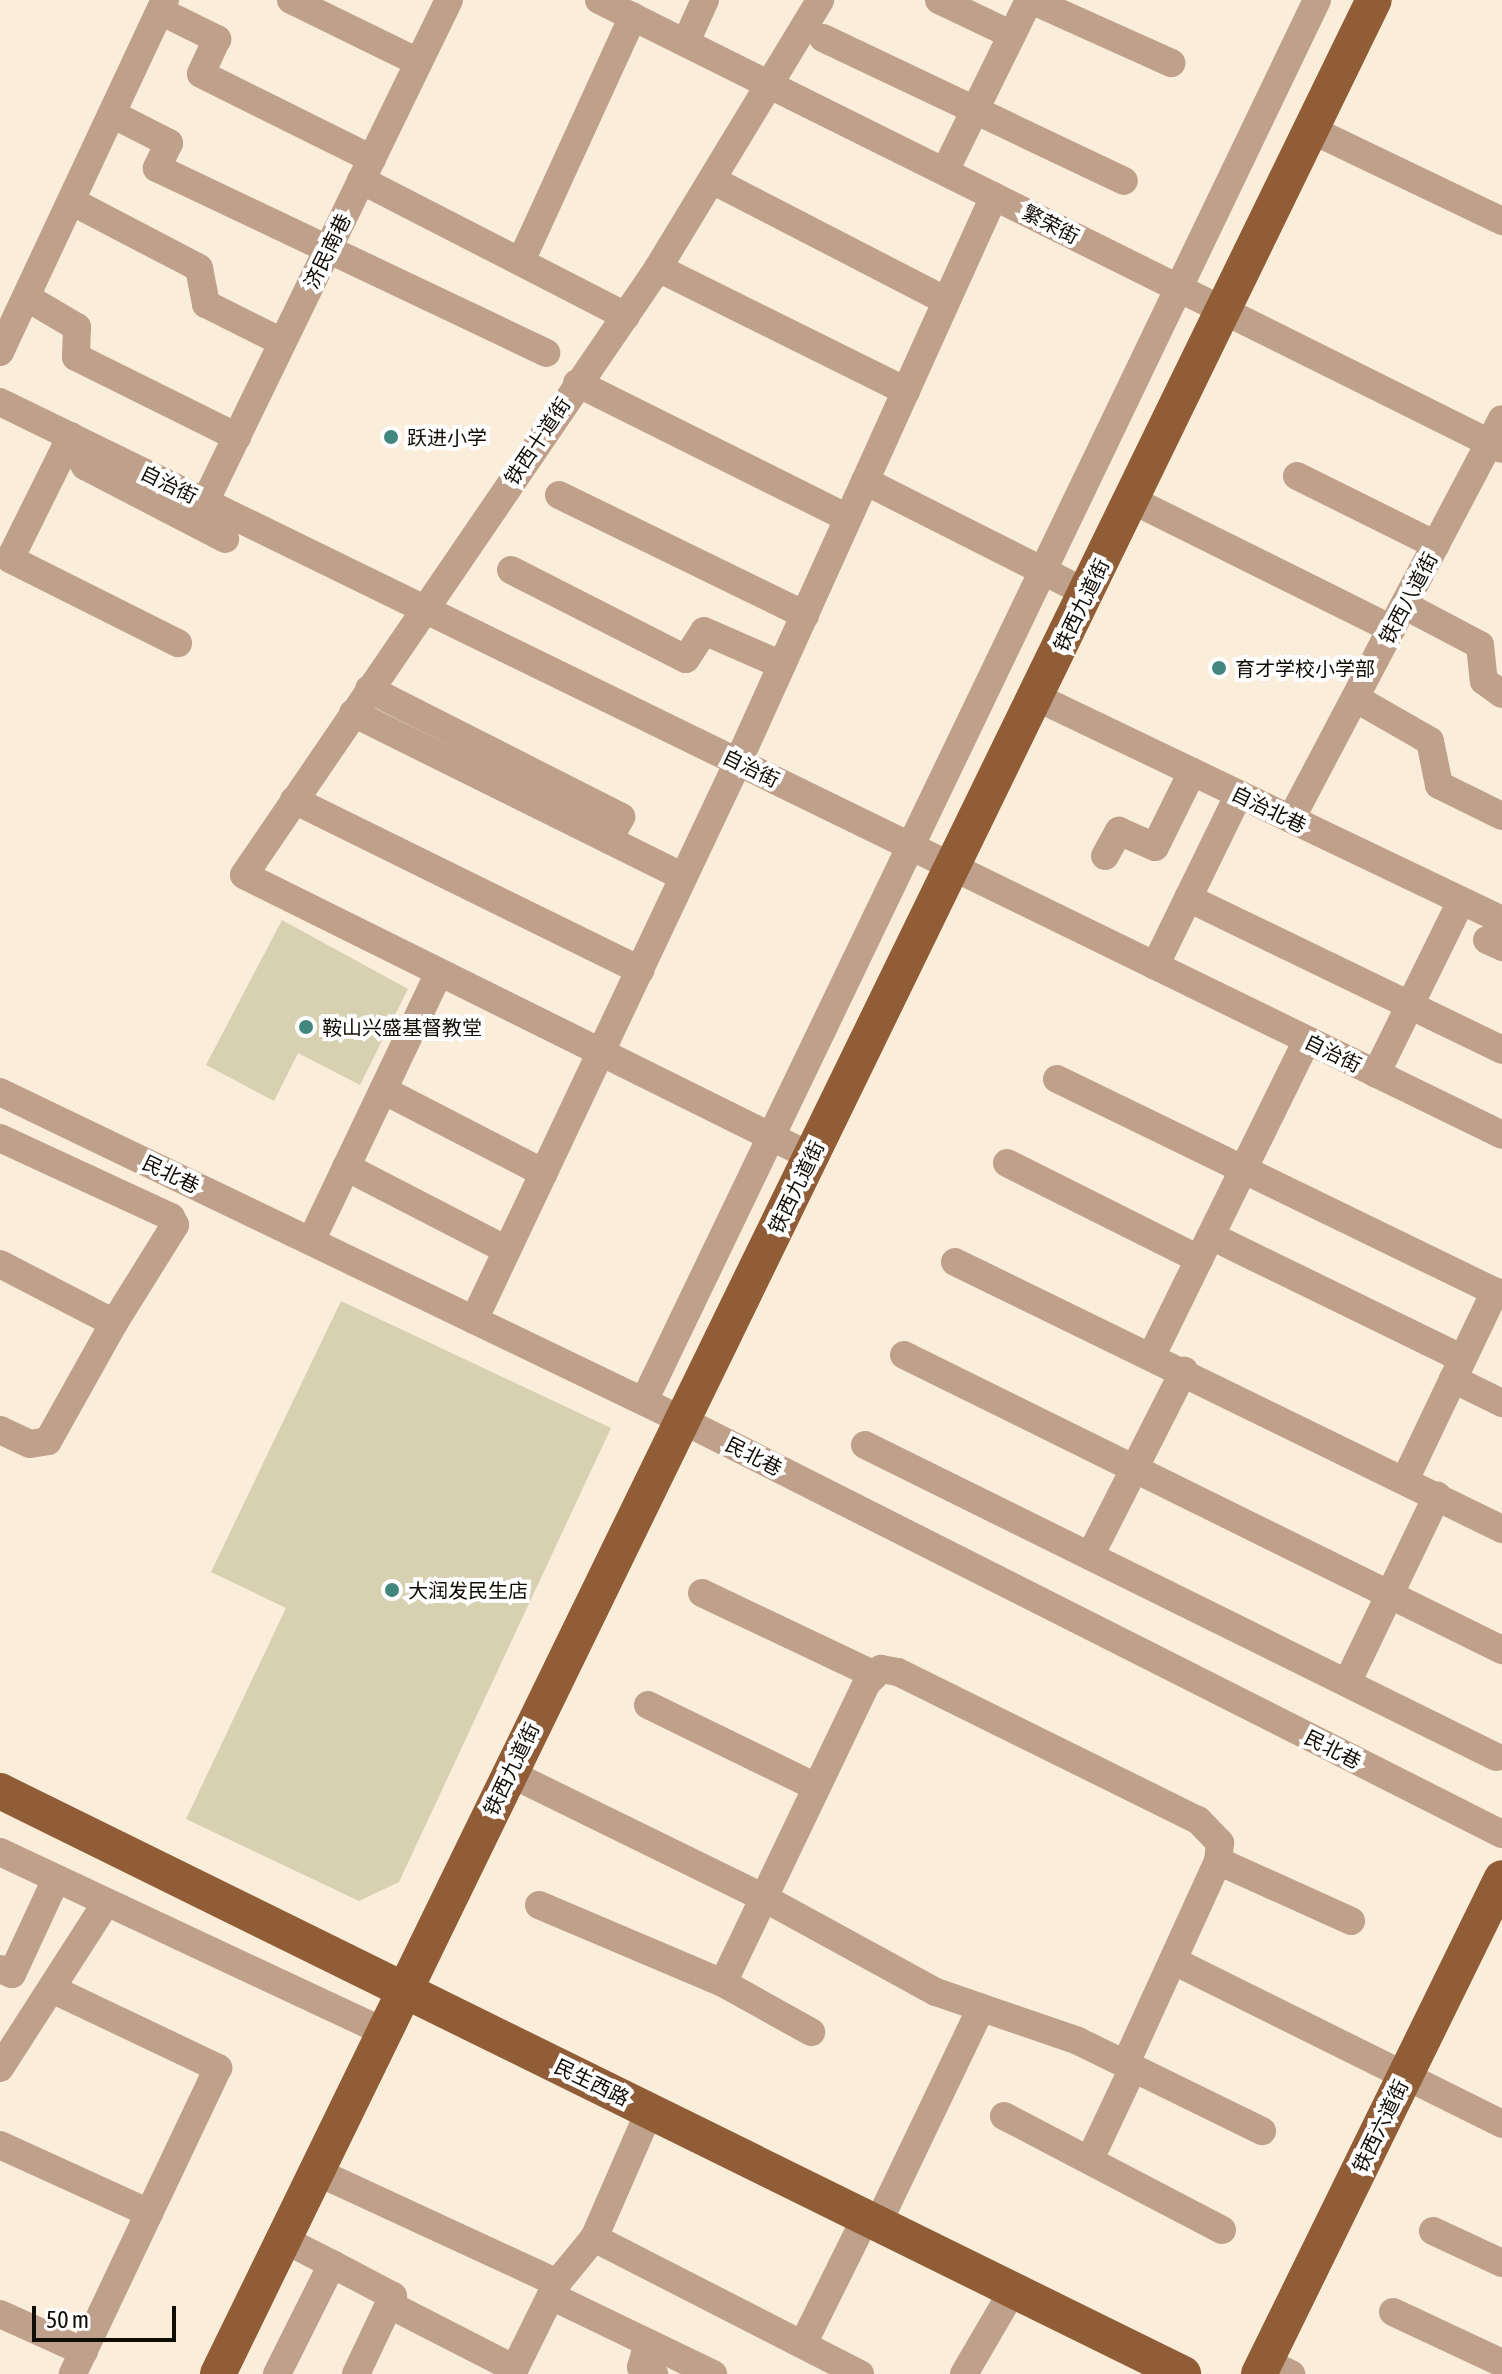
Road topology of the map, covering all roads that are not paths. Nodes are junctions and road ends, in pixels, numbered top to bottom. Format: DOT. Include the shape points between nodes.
graph roads {
  1 [pos="291,0"];
  2 [pos="449,0"];
  3 [pos="599,0"];
  4 [pos="705,0"];
  5 [pos="820,0"];
  6 [pos="939,0"];
  7 [pos="1030,0"];
  8 [pos="1317,0"];
  9 [pos="1374,0"];
  10 [pos="163,6"];
  11 [pos="633,16"];
  12 [pos="1012,35"];
  13 [pos="823,38"];
  14 [pos="686,42"];
  15 [pos="418,62"];
  16 [pos="1171,63"];
  17 [pos="770,85"];
  18 [pos="973,113"];
  19 [pos="112,114"];
  20 [pos="1312,130"];
  21 [pos="367,169"];
  22 [pos="945,171"];
  23 [pos="714,181"];
  24 [pos="1124,181"];
  25 [pos="994,196"];
  26 [pos="71,201"];
  27 [pos="1502,221"];
  28 [pos="327,250"];
  29 [pos="521,261"];
  30 [pos="658,268"];
  31 [pos="1178,288"];
  32 [pos="26,297"];
  33 [pos="946,301"];
  34 [pos="1224,311"];
  35 [pos="626,316"];
  36 [pos="282,342"];
  37 [pos="0,352"];
  38 [pos="546,353"];
  39 [pos="577,383"];
  40 [pos="906,391"];
  41 [pos="0,402"];
  42 [pos="237,437"];
  43 [pos="1498,437"];
  44 [pos="70,438"];
  45 [pos="1297,476"];
  46 [pos="865,481"];
  47 [pos="559,495"];
  48 [pos="1132,500"];
  49 [pos="205,502"];
  50 [pos="848,518"];
  51 [pos="225,539"];
  52 [pos="1436,545"];
  53 [pos="511,570"];
  54 [pos="1046,572"];
  55 [pos="1087,593"];
  56 [pos="423,608"];
  57 [pos="805,615"];
  58 [pos="1398,617"];
  59 [pos="178,643"];
  60 [pos="782,665"];
  61 [pos="369,689"];
  62 [pos="1502,694"];
  63 [pos="1036,697"];
  64 [pos="1355,698"];
  65 [pos="353,713"];
  66 [pos="738,762"];
  67 [pos="1192,772"];
  68 [pos="1239,794"];
  69 [pos="294,800"];
  70 [pos="1502,816"];
  71 [pos="1291,819"];
  72 [pos="609,840"];
  73 [pos="908,845"];
  74 [pos="1105,856"];
  75 [pos="954,868"];
  76 [pos="684,877"];
  77 [pos="1188,898"];
  78 [pos="1461,901"];
  79 [pos="1497,935"];
  80 [pos="1155,966"];
  81 [pos="640,970"];
  82 [pos="439,973"];
  83 [pos="1409,1007"];
  84 [pos="1307,1040"];
  85 [pos="1502,1050"];
  86 [pos="600,1054"];
  87 [pos="1376,1074"];
  88 [pos="1057,1079"];
  89 [pos="383,1090"];
  90 [pos="0,1092"];
  91 [pos="1502,1135"];
  92 [pos="772,1137"];
  93 [pos="0,1138"];
  94 [pos="812,1157"];
  95 [pos="1007,1163"];
  96 [pos="346,1167"];
  97 [pos="1245,1170"];
  98 [pos="544,1173"];
  99 [pos="311,1241"];
  100 [pos="1205,1248"];
  101 [pos="507,1250"];
  102 [pos="955,1262"];
  103 [pos="0,1264"];
  104 [pos="1499,1293"];
  105 [pos="474,1320"];
  106 [pos="114,1323"];
  107 [pos="904,1355"];
  108 [pos="1152,1355"];
  109 [pos="1458,1369"];
  110 [pos="1184,1371"];
  111 [pos="644,1401"];
  112 [pos="1502,1403"];
  113 [pos="682,1420"];
  114 [pos="0,1430"];
  115 [pos="865,1445"];
  116 [pos="1134,1469"];
  117 [pos="1405,1480"];
  118 [pos="1437,1496"];
  119 [pos="1502,1529"];
  120 [pos="1090,1556"];
  121 [pos="702,1593"];
  122 [pos="1388,1594"];
  123 [pos="1502,1650"];
  124 [pos="875,1675"];
  125 [pos="1347,1683"];
  126 [pos="648,1705"];
  127 [pos="1496,1757"];
  128 [pos="509,1773"];
  129 [pos="816,1787"];
  130 [pos="0,1791"];
  131 [pos="1502,1834"];
  132 [pos="0,1852"];
  133 [pos="1218,1861"];
  134 [pos="1502,1878"];
  135 [pos="56,1879"];
  136 [pos="764,1898"];
  137 [pos="106,1903"];
  138 [pos="539,1905"];
  139 [pos="1351,1921"];
  140 [pos="1174,1961"];
  141 [pos="0,1969"];
  142 [pos="723,1983"];
  143 [pos="403,1988"];
  144 [pos="54,1990"];
  145 [pos="980,2010"];
  146 [pos="382,2031"];
  147 [pos="811,2032"];
  148 [pos="1129,2065"];
  149 [pos="0,2068"];
  150 [pos="1404,2078"];
  151 [pos="650,2110"];
  152 [pos="1004,2116"];
  153 [pos="1502,2124"];
  154 [pos="1262,2131"];
  155 [pos="0,2145"];
  156 [pos="1090,2159"];
  157 [pos="315,2171"];
  158 [pos="149,2213"];
  159 [pos="872,2220"];
  160 [pos="1222,2230"];
  161 [pos="1433,2231"];
  162 [pos="594,2238"];
  163 [pos="283,2239"];
  164 [pos="1502,2263"];
  165 [pos="332,2264"];
  166 [pos="554,2290"];
  167 [pos="1013,2290"];
  168 [pos="390,2305"];
  169 [pos="1393,2312"];
  170 [pos="0,2314"];
  171 [pos="648,2343"];
  172 [pos="803,2344"];
  173 [pos="78,2363"];
  174 [pos="1502,2363"];
  175 [pos="1271,2370"];
  176 [pos="514,2372"];
  177 [pos="218,2374"];
  178 [pos="277,2374"];
  179 [pos="356,2374"];
  180 [pos="654,2374"];
  181 [pos="713,2374"];
  182 [pos="860,2374"];
  183 [pos="964,2374"];
  184 [pos="1183,2374"];
  1 -- 15 [label="street"];
  2 -- 15 [label="street, 济民南巷"];
  3 -- 11 [label="street, 繁荣街"];
  4 -- 14 [label="street"];
  5 -- 17 [label="street, 铁西十道街"];
  6 -- 12 [label="street"];
  7 -- 12 [label="street"];
  7 -- 16 [label="street"];
  8 -- 31 [label="street"];
  9 -- 20 [label="main road, 铁西九道街"];
  10 -- 19 [label="street"];
  10 -- 21 [label="street" via="217,39 201,74"];
  11 -- 14 [label="street, 繁荣街"];
  11 -- 29 [label="street"];
  12 -- 18 [label="street"];
  13 -- 18 [label="street"];
  14 -- 17 [label="street, 繁荣街"];
  15 -- 21 [label="street, 济民南巷"];
  17 -- 22 [label="street, 繁荣街"];
  17 -- 23 [label="street, 铁西十道街"];
  18 -- 22 [label="street"];
  18 -- 24 [label="street"];
  19 -- 26 [label="street"];
  19 -- 28 [label="street" via="169,143 157,168"];
  20 -- 27 [label="street"];
  20 -- 34 [label="main road, 铁西九道街"];
  21 -- 28 [label="street, 济民南巷"];
  21 -- 29 [label="street"];
  22 -- 25 [label="street, 繁荣街"];
  23 -- 30 [label="street, 铁西十道街"];
  23 -- 33 [label="street"];
  25 -- 31 [label="street, 繁荣街"];
  25 -- 33 [label="street"];
  26 -- 32 [label="street"];
  26 -- 36 [label="street" via="199,268 206,304"];
  28 -- 36 [label="street, 济民南巷"];
  28 -- 38 [label="street"];
  29 -- 35 [label="street"];
  30 -- 35 [label="street, 铁西十道街"];
  30 -- 40 [label="street"];
  31 -- 34 [label="street, 繁荣街"];
  31 -- 54 [label="street"];
  32 -- 37 [label="street"];
  32 -- 42 [label="street" via="77,327 76,357"];
  33 -- 40 [label="street"];
  34 -- 43 [label="street, 繁荣街"];
  34 -- 48 [label="main road, 铁西九道街"];
  35 -- 39 [label="street, 铁西十道街"];
  36 -- 42 [label="street, 济民南巷"];
  39 -- 50 [label="street"];
  39 -- 56 [label="street, 铁西十道街"];
  40 -- 46 [label="street"];
  41 -- 44 [label="street, 自治街"];
  42 -- 49 [label="street, 济民南巷"];
  43 -- 52 [label="street, 铁西八道街"];
  44 -- 49 [label="street, 自治街"];
  44 -- 51 [label="street" via="85,466"];
  44 -- 59 [label="street" via="10,559"];
  45 -- 52 [label="street"];
  46 -- 50 [label="street"];
  46 -- 54 [label="street"];
  47 -- 57 [label="street"];
  48 -- 55 [label="main road, 铁西九道街"];
  48 -- 58 [label="street"];
  49 -- 56 [label="street, 自治街"];
  50 -- 57 [label="street"];
  52 -- 58 [label="street, 铁西八道街"];
  53 -- 60 [label="street" via="686,659 704,631"];
  54 -- 55 [label="street"];
  54 -- 73 [label="street"];
  55 -- 63 [label="main road, 铁西九道街"];
  56 -- 61 [label="street, 铁西十道街"];
  56 -- 66 [label="street, 自治街"];
  57 -- 60 [label="street"];
  58 -- 62 [label="street" via="1480,645 1484,681"];
  58 -- 64 [label="street, 铁西八道街"];
  60 -- 66 [label="street"];
  61 -- 65 [label="street, 铁西十道街"];
  61 -- 72 [label="street" via="621,817"];
  63 -- 67 [label="street, 自治北巷"];
  63 -- 75 [label="main road, 铁西九道街"];
  64 -- 70 [label="street" via="1430,741 1439,785"];
  64 -- 71 [label="street, 铁西八道街"];
  65 -- 69 [label="street, 铁西十道街"];
  65 -- 72 [label="street"];
  66 -- 73 [label="street, 自治街"];
  66 -- 76 [label="street"];
  67 -- 68 [label="street, 自治北巷"];
  67 -- 74 [label="street" via="1155,847 1119,831"];
  68 -- 71 [label="street, 自治北巷"];
  68 -- 77 [label="street"];
  69 -- 81 [label="street"];
  69 -- 82 [label="street, 铁西十道街" via="244,875"];
  71 -- 78 [label="street, 自治北巷"];
  72 -- 76 [label="street"];
  73 -- 75 [label="street, 自治街"];
  73 -- 92 [label="street"];
  75 -- 80 [label="street, 自治街"];
  75 -- 94 [label="main road, 铁西九道街"];
  76 -- 81 [label="street"];
  77 -- 80 [label="street"];
  77 -- 83 [label="street"];
  78 -- 79 [label="street, 自治北巷"];
  78 -- 83 [label="street"];
  80 -- 84 [label="street, 自治街"];
  81 -- 86 [label="street"];
  82 -- 86 [label="street"];
  82 -- 89 [label="street"];
  83 -- 85 [label="street"];
  83 -- 87 [label="street"];
  84 -- 87 [label="street, 自治街"];
  84 -- 97 [label="street"];
  86 -- 92 [label="street"];
  86 -- 98 [label="street"];
  87 -- 91 [label="street, 自治街"];
  88 -- 97 [label="street"];
  89 -- 96 [label="street"];
  89 -- 98 [label="street"];
  90 -- 99 [label="street, 民北巷"];
  92 -- 94 [label="street"];
  92 -- 111 [label="street"];
  93 -- 106 [label="street" via="171,1217 171,1237 146,1265"];
  94 -- 113 [label="main road, 铁西九道街"];
  95 -- 100 [label="street"];
  96 -- 99 [label="street"];
  96 -- 101 [label="street"];
  97 -- 100 [label="street"];
  97 -- 104 [label="street"];
  98 -- 101 [label="street"];
  99 -- 105 [label="street, 民北巷"];
  100 -- 108 [label="street"];
  100 -- 109 [label="street"];
  101 -- 105 [label="street"];
  102 -- 108 [label="street"];
  103 -- 106 [label="street"];
  104 -- 109 [label="street"];
  105 -- 111 [label="street, 民北巷"];
  106 -- 114 [label="street" via="48,1441 30,1444"];
  107 -- 116 [label="street"];
  108 -- 110 [label="street"];
  109 -- 112 [label="street"];
  109 -- 117 [label="street"];
  110 -- 116 [label="street"];
  110 -- 117 [label="street"];
  111 -- 113 [label="street, 民北巷"];
  113 -- 128 [label="main road, 铁西九道街"];
  113 -- 131 [label="street, 民北巷"];
  115 -- 120 [label="street"];
  116 -- 120 [label="street"];
  116 -- 122 [label="street"];
  117 -- 118 [label="street"];
  118 -- 119 [label="street"];
  118 -- 122 [label="street"];
  120 -- 125 [label="street"];
  121 -- 124 [label="street"];
  122 -- 123 [label="street"];
  122 -- 125 [label="street"];
  124 -- 129 [label="street"];
  124 -- 133 [label="street" via="881,1669 898,1672 1198,1820 1220,1843"];
  125 -- 127 [label="street"];
  126 -- 129 [label="street"];
  128 -- 136 [label="street"];
  128 -- 143 [label="main road, 铁西九道街"];
  129 -- 136 [label="street"];
  130 -- 143 [label="main road, 民生西路"];
  132 -- 135 [label="street"];
  133 -- 139 [label="street"];
  133 -- 140 [label="street" via="1182,1932"];
  134 -- 150 [label="main road, 铁西六道街"];
  135 -- 137 [label="street"];
  135 -- 141 [label="street" via="12,1974"];
  136 -- 142 [label="street"];
  136 -- 145 [label="street"];
  137 -- 144 [label="street"];
  137 -- 146 [label="street"];
  138 -- 142 [label="street"];
  140 -- 148 [label="street"];
  140 -- 150 [label="street"];
  142 -- 147 [label="street"];
  143 -- 146 [label="main road, 铁西九道街"];
  143 -- 151 [label="main road, 民生西路"];
  144 -- 149 [label="street"];
  144 -- 158 [label="street" via="218,2068"];
  145 -- 148 [label="street"];
  145 -- 159 [label="street"];
  146 -- 157 [label="main road, 铁西九道街"];
  148 -- 154 [label="street"];
  148 -- 156 [label="street"];
  150 -- 153 [label="street"];
  150 -- 175 [label="main road, 铁西六道街"];
  151 -- 159 [label="main road, 民生西路"];
  151 -- 162 [label="street"];
  152 -- 156 [label="street"];
  155 -- 158 [label="street"];
  156 -- 160 [label="street"];
  157 -- 163 [label="main road, 铁西九道街"];
  157 -- 166 [label="street"];
  158 -- 173 [label="street"];
  159 -- 167 [label="main road, 民生西路"];
  159 -- 172 [label="street"];
  161 -- 164 [label="street"];
  162 -- 166 [label="street"];
  162 -- 172 [label="street"];
  163 -- 165 [label="street"];
  163 -- 177 [label="main road, 铁西九道街"];
  165 -- 168 [label="street" via="393,2296"];
  165 -- 178 [label="street"];
  166 -- 171 [label="street"];
  166 -- 176 [label="street"];
  167 -- 183 [label="street"];
  167 -- 184 [label="main road, 民生西路"];
  168 -- 176 [label="street"];
  168 -- 179 [label="street"];
  169 -- 174 [label="street"];
  170 -- 173 [label="street"];
  171 -- 180 [label="street" via="641,2367"];
  171 -- 181 [label="street"];
  172 -- 182 [label="street"];
}
